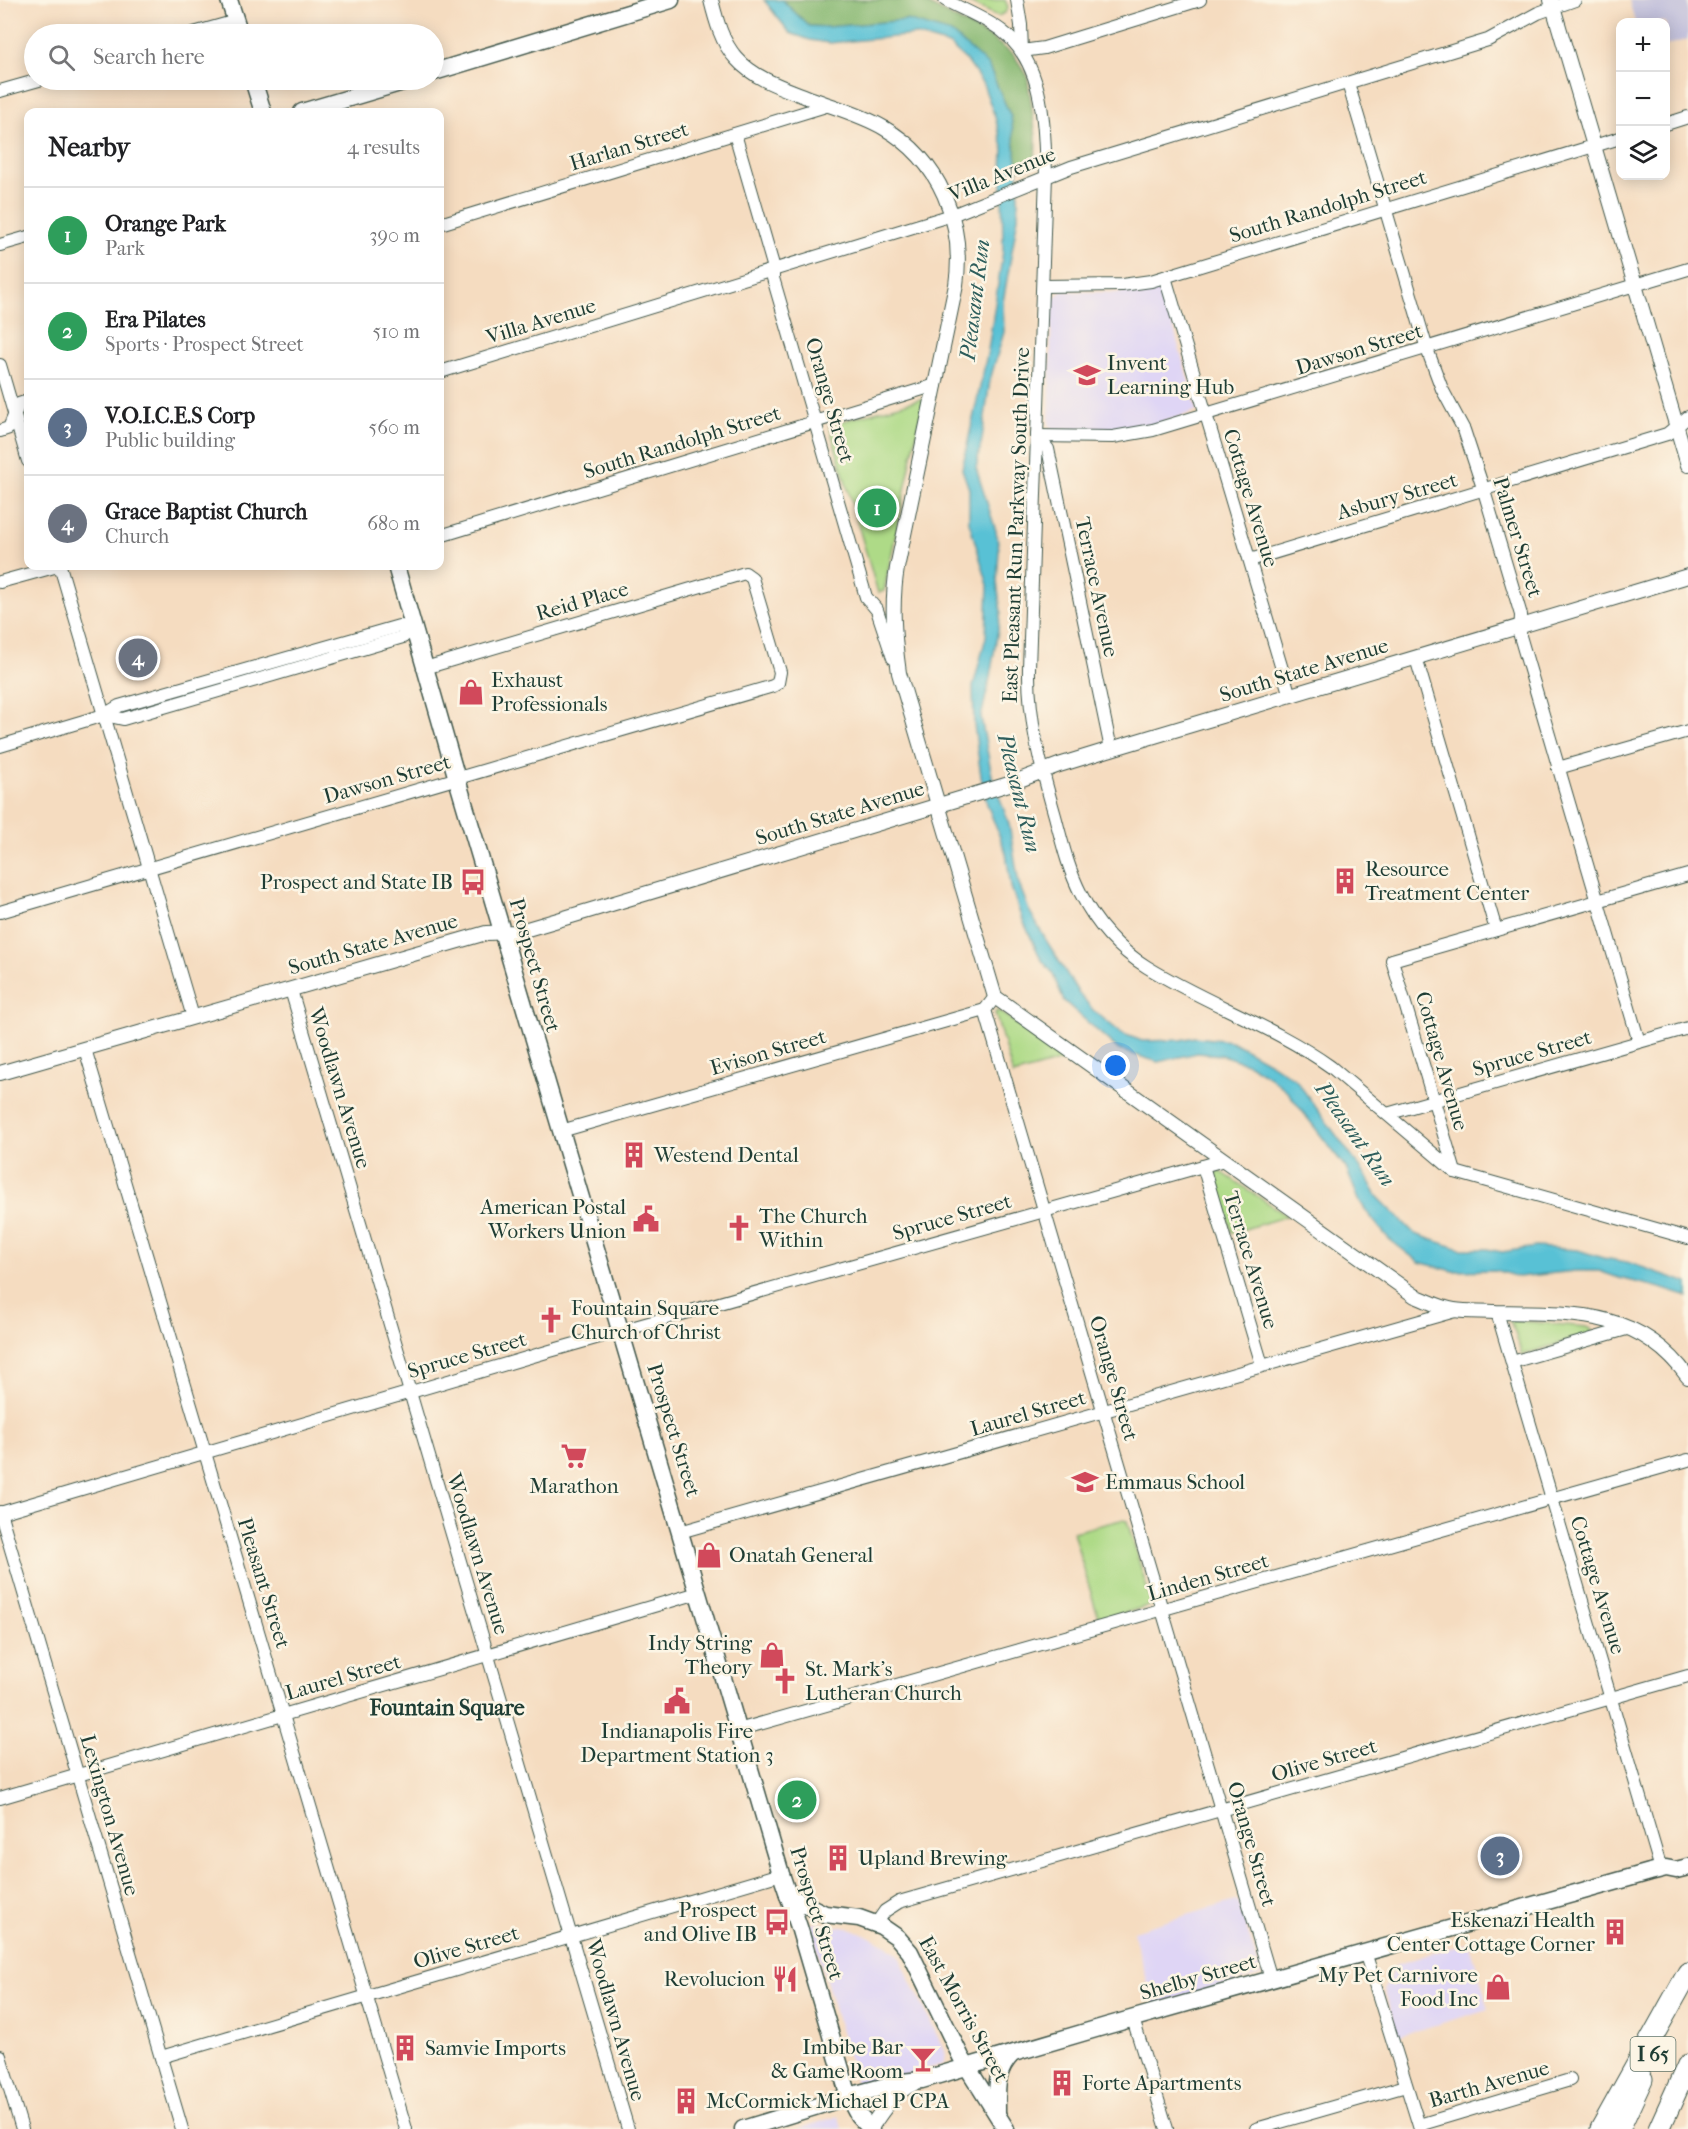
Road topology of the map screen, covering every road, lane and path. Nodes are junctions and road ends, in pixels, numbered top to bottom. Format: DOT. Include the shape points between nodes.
graph roads {
  1 [pos="229,0"];
  2 [pos="671,0"];
  3 [pos="711,0"];
  4 [pos="945,0"];
  5 [pos="1017,0"];
  6 [pos="1200,0"];
  7 [pos="1575,0"];
  8 [pos="1552,3"];
  9 [pos="237,24"];
  10 [pos="1022,51"];
  11 [pos="444,69"];
  12 [pos="1348,82"];
  13 [pos="24,84"];
  14 [pos="256,90"];
  15 [pos="376,90"];
  16 [pos="0,91"];
  17 [pos="829,105"];
  18 [pos="262,108"];
  19 [pos="316,108"];
  20 [pos="1688,117"];
  21 [pos="1670,122"];
  22 [pos="735,134"];
  23 [pos="1616,139"];
  24 [pos="1594,146"];
  25 [pos="1041,178"];
  26 [pos="1386,208"];
  27 [pos="952,215"];
  28 [pos="444,223"];
  29 [pos="24,238"];
  30 [pos="0,245"];
  31 [pos="1688,269"];
  32 [pos="774,270"];
  33 [pos="1165,277"];
  34 [pos="1635,285"];
  35 [pos="1042,286"];
  36 [pos="1427,349"];
  37 [pos="0,365"];
  38 [pos="444,371"];
  39 [pos="936,385"];
  40 [pos="24,402"];
  41 [pos="15,414"];
  42 [pos="1206,415"];
  43 [pos="816,421"];
  44 [pos="1682,421"];
  45 [pos="0,431"];
  46 [pos="1037,436"];
  47 [pos="24,447"];
  48 [pos="1688,465"];
  49 [pos="1484,491"];
  50 [pos="444,535"];
  51 [pos="1250,560"];
  52 [pos="44,570"];
  53 [pos="60,570"];
  54 [pos="397,570"];
  55 [pos="1688,576"];
  56 [pos="0,582"];
  57 [pos="414,627"];
  58 [pos="1521,627"];
  59 [pos="1416,658"];
  60 [pos="425,668"];
  61 [pos="899,673"];
  62 [pos="780,676"];
  63 [pos="1290,696"];
  64 [pos="104,715"];
  65 [pos="1688,731"];
  66 [pos="0,746"];
  67 [pos="1111,749"];
  68 [pos="1558,768"];
  69 [pos="1043,772"];
  70 [pos="457,779"];
  71 [pos="939,806"];
  72 [pos="149,869"];
  73 [pos="1688,875"];
  74 [pos="1597,901"];
  75 [pos="0,912"];
  76 [pos="1496,930"];
  77 [pos="502,933"];
  78 [pos="291,990"];
  79 [pos="994,997"];
  80 [pos="985,1010"];
  81 [pos="193,1017"];
  82 [pos="1688,1028"];
  83 [pos="1639,1042"];
  84 [pos="85,1049"];
  85 [pos="0,1073"];
  86 [pos="1434,1101"];
  87 [pos="1387,1114"];
  88 [pos="561,1131"];
  89 [pos="1224,1160"];
  90 [pos="1203,1166"];
  91 [pos="1455,1172"];
  92 [pos="1044,1211"];
  93 [pos="1688,1238"];
  94 [pos="1455,1311"];
  95 [pos="1497,1312"];
  96 [pos="1630,1328"];
  97 [pos="621,1332"];
  98 [pos="1512,1362"];
  99 [pos="1262,1365"];
  100 [pos="1688,1377"];
  101 [pos="410,1392"];
  102 [pos="1104,1411"];
  103 [pos="205,1452"];
  104 [pos="1688,1460"];
  105 [pos="1552,1499"];
  106 [pos="0,1513"];
  107 [pos="680,1532"];
  108 [pos="698,1593"];
  109 [pos="1162,1610"];
  110 [pos="488,1654"];
  111 [pos="1688,1676"];
  112 [pos="1611,1699"];
  113 [pos="283,1715"];
  114 [pos="738,1730"];
  115 [pos="78,1775"];
  116 [pos="0,1798"];
  117 [pos="1222,1810"];
  118 [pos="1688,1856"];
  119 [pos="1688,1867"];
  120 [pos="1664,1868"];
  121 [pos="781,1874"];
  122 [pos="788,1896"];
  123 [pos="876,1924"];
  124 [pos="572,1936"];
  125 [pos="1365,1952"];
  126 [pos="1688,1973"];
  127 [pos="1271,1979"];
  128 [pos="1688,1980"];
  129 [pos="366,1996"];
  130 [pos="1133,2019"];
  131 [pos="1012,2054"];
  132 [pos="0,2056"];
  133 [pos="161,2057"];
  134 [pos="1688,2065"];
  135 [pos="967,2067"];
  136 [pos="922,2080"];
  137 [pos="1570,2080"];
  138 [pos="1407,2086"];
  139 [pos="849,2096"];
  140 [pos="997,2113"];
  141 [pos="1419,2127"];
  142 [pos="22,2129"];
  143 [pos="182,2129"];
  144 [pos="406,2129"];
  145 [pos="628,2129"];
  146 [pos="743,2129"];
  147 [pos="870,2129"];
  148 [pos="1006,2129"];
  149 [pos="1167,2129"];
  150 [pos="1256,2129"];
  151 [pos="1601,2129"];
  152 [pos="1620,2129"];
  153 [pos="1659,2129"];
  1 -- 9 [label="main road"];
  2 -- 11 [label="main road"];
  3 -- 17 [label="street" via="725,42 740,62 764,78"];
  4 -- 10 [label="street, East Pleasant Run Parkway South Drive" via="1001,30"];
  5 -- 10 [label="street, East Pleasant Run Parkway South Drive"];
  6 -- 10 [label="street" via="1051,46"];
  7 -- 8 [label="street, Villa Avenue"];
  8 -- 12 [label="street, Villa Avenue" via="1488,39"];
  8 -- 24 [label="street"];
  10 -- 25 [label="street, East Pleasant Run Parkway South Drive" via="1039,97 1044,134"];
  12 -- 25 [label="street, Villa Avenue"];
  12 -- 26 [label="street, Palmer Street"];
  13 -- 16 [label="street"];
  14 -- 18 [label="main road"];
  15 -- 19 [label="main road"];
  17 -- 22 [label="street, Harlan Street"];
  17 -- 27 [label="street" via="883,128 909,146 934,177"];
  20 -- 21 [label="street"];
  22 -- 28 [label="street, Harlan Street"];
  22 -- 32 [label="street, Orange Street"];
  23 -- 24 [label="street, South Randolph Street"];
  24 -- 26 [label="street, South Randolph Street"];
  24 -- 34 [label="street"];
  25 -- 27 [label="street, Villa Avenue"];
  25 -- 35 [label="street, East Pleasant Run Parkway South Drive"];
  26 -- 33 [label="street, South Randolph Street"];
  26 -- 36 [label="street, Palmer Street"];
  27 -- 32 [label="street, Villa Avenue"];
  27 -- 39 [label="street" via="958,242 958,273"];
  29 -- 30 [label="street"];
  31 -- 34 [label="street, Dawson Street"];
  32 -- 38 [label="street, Villa Avenue"];
  32 -- 43 [label="street, Orange Street" via="774,282"];
  33 -- 35 [label="street, South Randolph Street" via="1122,285"];
  33 -- 42 [label="street, Cottage Avenue"];
  34 -- 36 [label="street, Dawson Street"];
  34 -- 44 [label="street"];
  35 -- 46 [label="street, East Pleasant Run Parkway South Drive"];
  36 -- 42 [label="street, Dawson Street"];
  36 -- 49 [label="street, Palmer Street" via="1464,430"];
  37 -- 41 [label="street"];
  39 -- 43 [label="street, South Randolph Street"];
  39 -- 61 [label="street" via="895,582 893,637"];
  40 -- 41 [label="street"];
  41 -- 45 [label="street" via="9,428"];
  41 -- 47 [label="street"];
  42 -- 46 [label="street, Dawson Street" via="1125,435"];
  42 -- 51 [label="street, Cottage Avenue"];
  43 -- 50 [label="street, South Randolph Street"];
  43 -- 61 [label="street, Orange Street" via="866,597 878,610"];
  44 -- 48 [label="street"];
  44 -- 49 [label="street, Asbury Street" via="1667,434"];
  46 -- 67 [label="street, Terrace Avenue" via="1048,449"];
  46 -- 69 [label="street, East Pleasant Run Parkway South Drive" via="1029,680 1031,720"];
  49 -- 51 [label="street, Asbury Street"];
  49 -- 58 [label="street, Palmer Street" via="1521,615"];
  51 -- 63 [label="street, Cottage Avenue"];
  52 -- 56 [label="street"];
  53 -- 64 [label="street"];
  54 -- 57 [label="main road, Prospect Street"];
  55 -- 58 [label="street, South State Avenue"];
  57 -- 60 [label="main road, Prospect Street"];
  57 -- 64 [label="street" via="399,626 119,706"];
  58 -- 59 [label="street, South State Avenue"];
  58 -- 68 [label="street, Palmer Street" via="1520,636"];
  59 -- 63 [label="street, South State Avenue"];
  59 -- 76 [label="street"];
  60 -- 62 [label="street, Reid Place" via="749,574"];
  60 -- 70 [label="main road, Prospect Street"];
  61 -- 71 [label="street"];
  62 -- 70 [label="street, Dawson Street" via="773,686"];
  63 -- 67 [label="street, South State Avenue"];
  64 -- 66 [label="street"];
  64 -- 72 [label="street"];
  65 -- 68 [label="street"];
  67 -- 69 [label="street, South State Avenue"];
  68 -- 74 [label="street, Palmer Street"];
  69 -- 71 [label="street, South State Avenue"];
  69 -- 87 [label="street, East Pleasant Run Parkway South Drive" via="1080,892 1101,926 1121,947 1148,968 1311,1053"];
  70 -- 72 [label="street, Dawson Street"];
  70 -- 77 [label="main road, Prospect Street"];
  71 -- 77 [label="street, South State Avenue" via="517,932"];
  71 -- 79 [label="street"];
  72 -- 75 [label="street, Dawson Street"];
  72 -- 81 [label="street"];
  73 -- 74 [label="street"];
  74 -- 76 [label="street"];
  74 -- 83 [label="street, Palmer Street"];
  76 -- 86 [label="street, Cottage Avenue" via="1392,960"];
  77 -- 78 [label="street, South State Avenue" via="486,933"];
  77 -- 88 [label="main road, Prospect Street"];
  78 -- 81 [label="street, South State Avenue"];
  78 -- 101 [label="street, Woodlawn Avenue"];
  79 -- 80 [label="street"];
  79 -- 89 [label="street"];
  80 -- 88 [label="street, Evison Street"];
  80 -- 92 [label="street, Orange Street"];
  81 -- 84 [label="street, South State Avenue"];
  82 -- 83 [label="street, Spruce Street"];
  83 -- 86 [label="street, Spruce Street"];
  84 -- 85 [label="street, South State Avenue"];
  84 -- 103 [label="street, Pleasant Street"];
  86 -- 87 [label="street, Spruce Street"];
  86 -- 91 [label="street, Cottage Avenue"];
  87 -- 91 [label="street, East Pleasant Run Parkway South Drive"];
  88 -- 97 [label="main road, Prospect Street"];
  89 -- 90 [label="street, Spruce Street"];
  89 -- 94 [label="street" via="1403,1288"];
  90 -- 92 [label="street, Spruce Street"];
  90 -- 99 [label="street, Terrace Avenue"];
  91 -- 93 [label="street, East Pleasant Run Parkway South Drive"];
  92 -- 97 [label="street, Spruce Street"];
  92 -- 102 [label="street, Orange Street"];
  94 -- 95 [label="street"];
  94 -- 99 [label="street, Laurel Street"];
  95 -- 96 [label="street" via="1584,1315"];
  95 -- 98 [label="street, Cottage Avenue"];
  96 -- 98 [label="street"];
  96 -- 100 [label="street" via="1659,1346"];
  97 -- 101 [label="street, Spruce Street"];
  97 -- 107 [label="main road, Prospect Street"];
  98 -- 105 [label="street, Cottage Avenue"];
  99 -- 102 [label="street, Laurel Street"];
  101 -- 103 [label="street, Spruce Street"];
  101 -- 110 [label="street, Woodlawn Avenue"];
  102 -- 107 [label="street, Laurel Street"];
  102 -- 109 [label="street, Orange Street"];
  103 -- 106 [label="street, Spruce Street"];
  103 -- 113 [label="street, Pleasant Street"];
  104 -- 105 [label="street, Linden Street"];
  105 -- 109 [label="street, Linden Street"];
  105 -- 112 [label="street, Cottage Avenue"];
  106 -- 115 [label="street, Lexington Avenue"];
  107 -- 108 [label="main road, Prospect Street"];
  108 -- 110 [label="street, Laurel Street"];
  108 -- 114 [label="main road, Prospect Street"];
  109 -- 114 [label="street, Linden Street"];
  109 -- 117 [label="street, Orange Street"];
  110 -- 113 [label="street, Laurel Street"];
  110 -- 124 [label="street, Woodlawn Avenue"];
  111 -- 112 [label="street, Olive Street"];
  112 -- 117 [label="street, Olive Street"];
  112 -- 120 [label="street, Cottage Avenue"];
  113 -- 115 [label="street, Laurel Street"];
  113 -- 129 [label="street, Pleasant Street"];
  114 -- 121 [label="main road, Prospect Street"];
  115 -- 116 [label="street, Laurel Street"];
  115 -- 133 [label="street, Lexington Avenue"];
  117 -- 123 [label="street, Olive Street" via="899,1902 885,1911"];
  117 -- 127 [label="street, Orange Street"];
  118 -- 120 [label="main road, Shelby Street"];
  119 -- 120 [label="main road, Shelby Street"];
  120 -- 125 [label="main road, Shelby Street"];
  121 -- 122 [label="main road, Prospect Street"];
  121 -- 124 [label="street, Olive Street"];
  122 -- 123 [label="main road, East Morris Street" via="825,1914"];
  122 -- 139 [label="main road, Prospect Street"];
  123 -- 135 [label="main road, East Morris Street" via="897,1937 910,1952"];
  124 -- 129 [label="street, Olive Street"];
  124 -- 145 [label="street, Woodlawn Avenue"];
  125 -- 127 [label="main road, Shelby Street"];
  125 -- 138 [label="street"];
  126 -- 151 [label="highway"];
  127 -- 130 [label="main road, Shelby Street"];
  128 -- 152 [label="highway, I 65"];
  129 -- 133 [label="street, Olive Street"];
  129 -- 144 [label="street, Pleasant Street"];
  130 -- 131 [label="main road, Shelby Street"];
  130 -- 149 [label="street"];
  131 -- 135 [label="main road, Shelby Street"];
  131 -- 140 [label="main road, East Morris Street" via="1004,2062 997,2081"];
  132 -- 142 [label="street"];
  133 -- 143 [label="street, Lexington Avenue"];
  134 -- 153 [label="highway, I 65"];
  135 -- 136 [label="main road, Shelby Street"];
  135 -- 140 [label="main road, East Morris Street"];
  136 -- 139 [label="main road, Shelby Street"];
  136 -- 147 [label="street" via="899,2091"];
  137 -- 141 [label="street, Barth Avenue"];
  138 -- 141 [label="street"];
  138 -- 150 [label="street, Barth Avenue"];
  139 -- 146 [label="main road, Shelby Street"];
  139 -- 147 [label="main road, Prospect Street"];
  140 -- 148 [label="main road, East Morris Street"];
}
